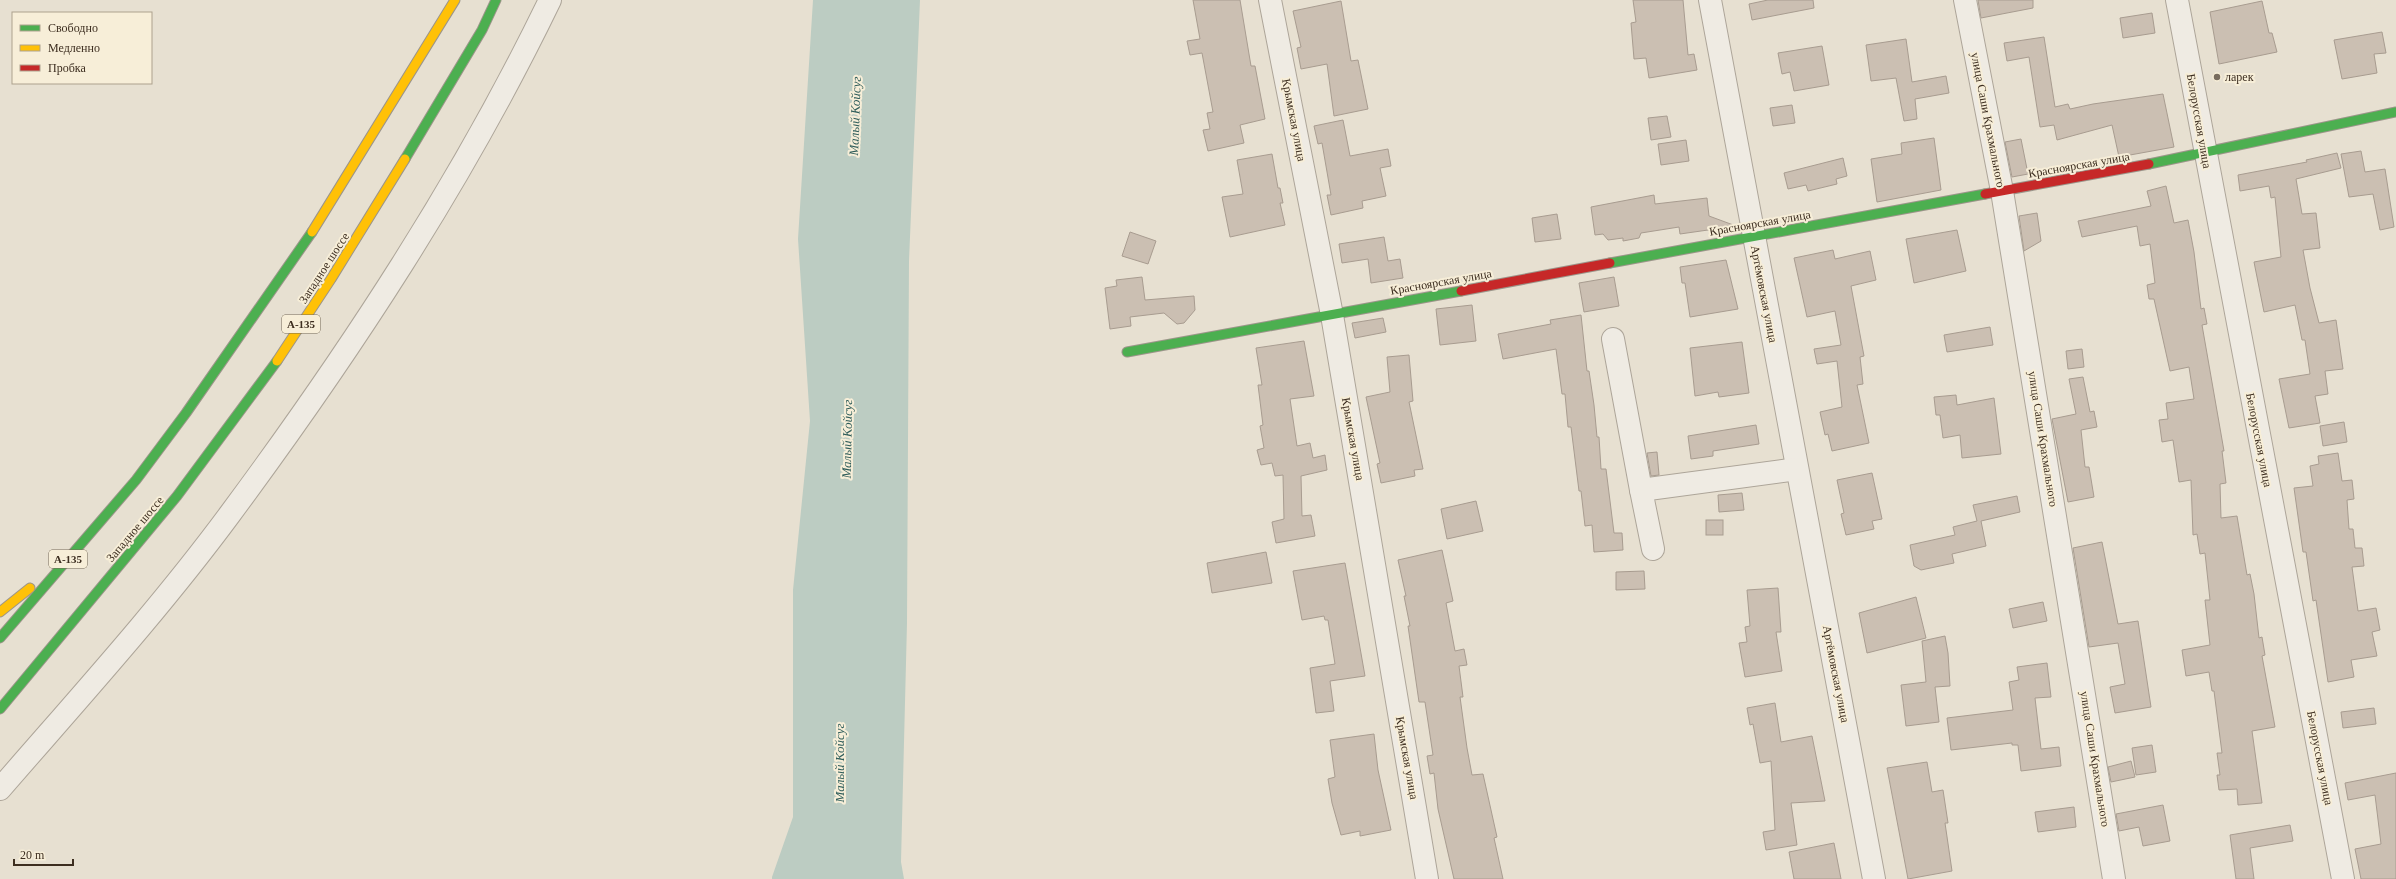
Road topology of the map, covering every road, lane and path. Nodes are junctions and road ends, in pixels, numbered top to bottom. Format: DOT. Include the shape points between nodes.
graph roads {
  1 [pos="455,0"];
  2 [pos="496,0"];
  3 [pos="550,0"];
  4 [pos="1270,0"];
  5 [pos="1710,0"];
  6 [pos="1965,0"];
  7 [pos="2177,0"];
  8 [pos="2396,112"];
  9 [pos="2205,154"];
  10 [pos="2002,191"];
  11 [pos="1753,237"];
  12 [pos="1332,315"];
  13 [pos="1613,339"];
  14 [pos="1127,352"];
  15 [pos="1797,469"];
  16 [pos="136,480"];
  17 [pos="1641,490"];
  18 [pos="1653,549"];
  19 [pos="0,612"];
  20 [pos="71,625"];
  21 [pos="0,638"];
  22 [pos="0,702"];
  23 [pos="0,709"];
  24 [pos="0,789"];
  25 [pos="1427,879"];
  26 [pos="1874,879"];
  27 [pos="2114,879"];
  28 [pos="2343,879"];
  1 -- 16 [label="main road, А-135" via="303,247"];
  2 -- 20 [label="main road, Западное шоссе / А-135" via="482,30 340,266 230,428 170,506"];
  3 -- 24 [label="street" via="514,73 460,168 392,282 324,382 214,534 126,645"];
  4 -- 12 [label="street, Крымская улица"];
  5 -- 11 [label="street, Артёмовская улица"];
  6 -- 10 [label="street, улица Саши Крахмального"];
  7 -- 9 [label="street, Белорусская улица"];
  8 -- 9 [label="main road, Красноярская улица"];
  9 -- 10 [label="main road, Красноярская улица"];
  9 -- 28 [label="street, Белорусская улица"];
  10 -- 11 [label="main road, Красноярская улица"];
  10 -- 27 [label="street, улица Саши Крахмального"];
  11 -- 12 [label="main road, Красноярская улица"];
  11 -- 15 [label="street, Артёмовская улица"];
  12 -- 14 [label="main road, Красноярская улица"];
  12 -- 25 [label="street, Крымская улица"];
  13 -- 17 [label="street"];
  15 -- 17 [label="street"];
  15 -- 26 [label="street, Артёмовская улица"];
  16 -- 19 [label="main road" via="28,590"];
  16 -- 21 [label="main road, А-135"];
  17 -- 18 [label="street"];
  20 -- 22 [label="main road, А-135"];
  20 -- 23 [label="main road"];
}
